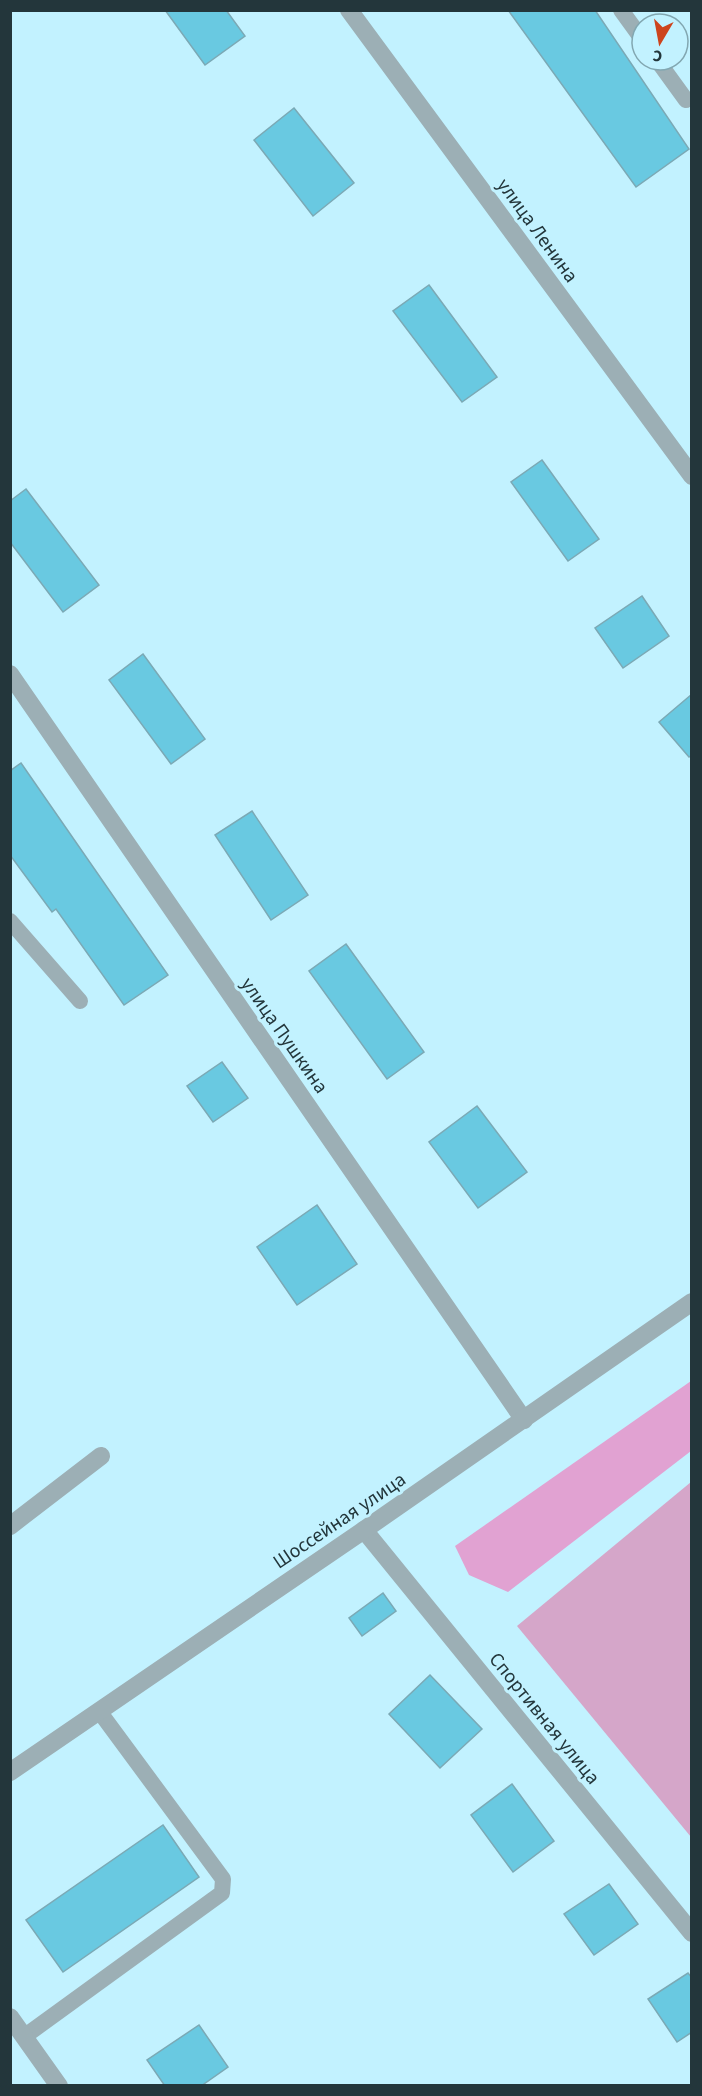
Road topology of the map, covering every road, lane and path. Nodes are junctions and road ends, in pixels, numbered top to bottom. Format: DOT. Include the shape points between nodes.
graph roads {
  1 [pos="349,10"];
  2 [pos="621,10"];
  3 [pos="630,22"];
  4 [pos="666,72"];
  5 [pos="686,100"];
  6 [pos="692,476"];
  7 [pos="10,674"];
  8 [pos="16,696"];
  9 [pos="10,921"];
  10 [pos="80,1001"];
  11 [pos="692,1302"];
  12 [pos="524,1420"];
  13 [pos="101,1456"];
  14 [pos="10,1527"];
  15 [pos="364,1530"];
  16 [pos="99,1711"];
  17 [pos="10,1772"];
  18 [pos="692,1933"];
  19 [pos="10,2017"];
  20 [pos="25,2036"];
  21 [pos="59,2085"];
  1 -- 6 [label="street, улица Ленина"];
  2 -- 3 [label="lane"];
  4 -- 5 [label="lane"];
  7 -- 8 [label="street, улица Пушкина"];
  8 -- 12 [label="street, улица Пушкина"];
  9 -- 10 [label="lane"];
  11 -- 12 [label="street, Шоссейная улица"];
  12 -- 15 [label="street, Шоссейная улица"];
  13 -- 14 [label="street"];
  15 -- 16 [label="street, Шоссейная улица"];
  15 -- 18 [label="street, Спортивная улица"];
  16 -- 17 [label="street, Шоссейная улица"];
  16 -- 20 [label="lane" via="223,1879 222,1893"];
  19 -- 20 [label="street"];
  20 -- 21 [label="street"];
}
